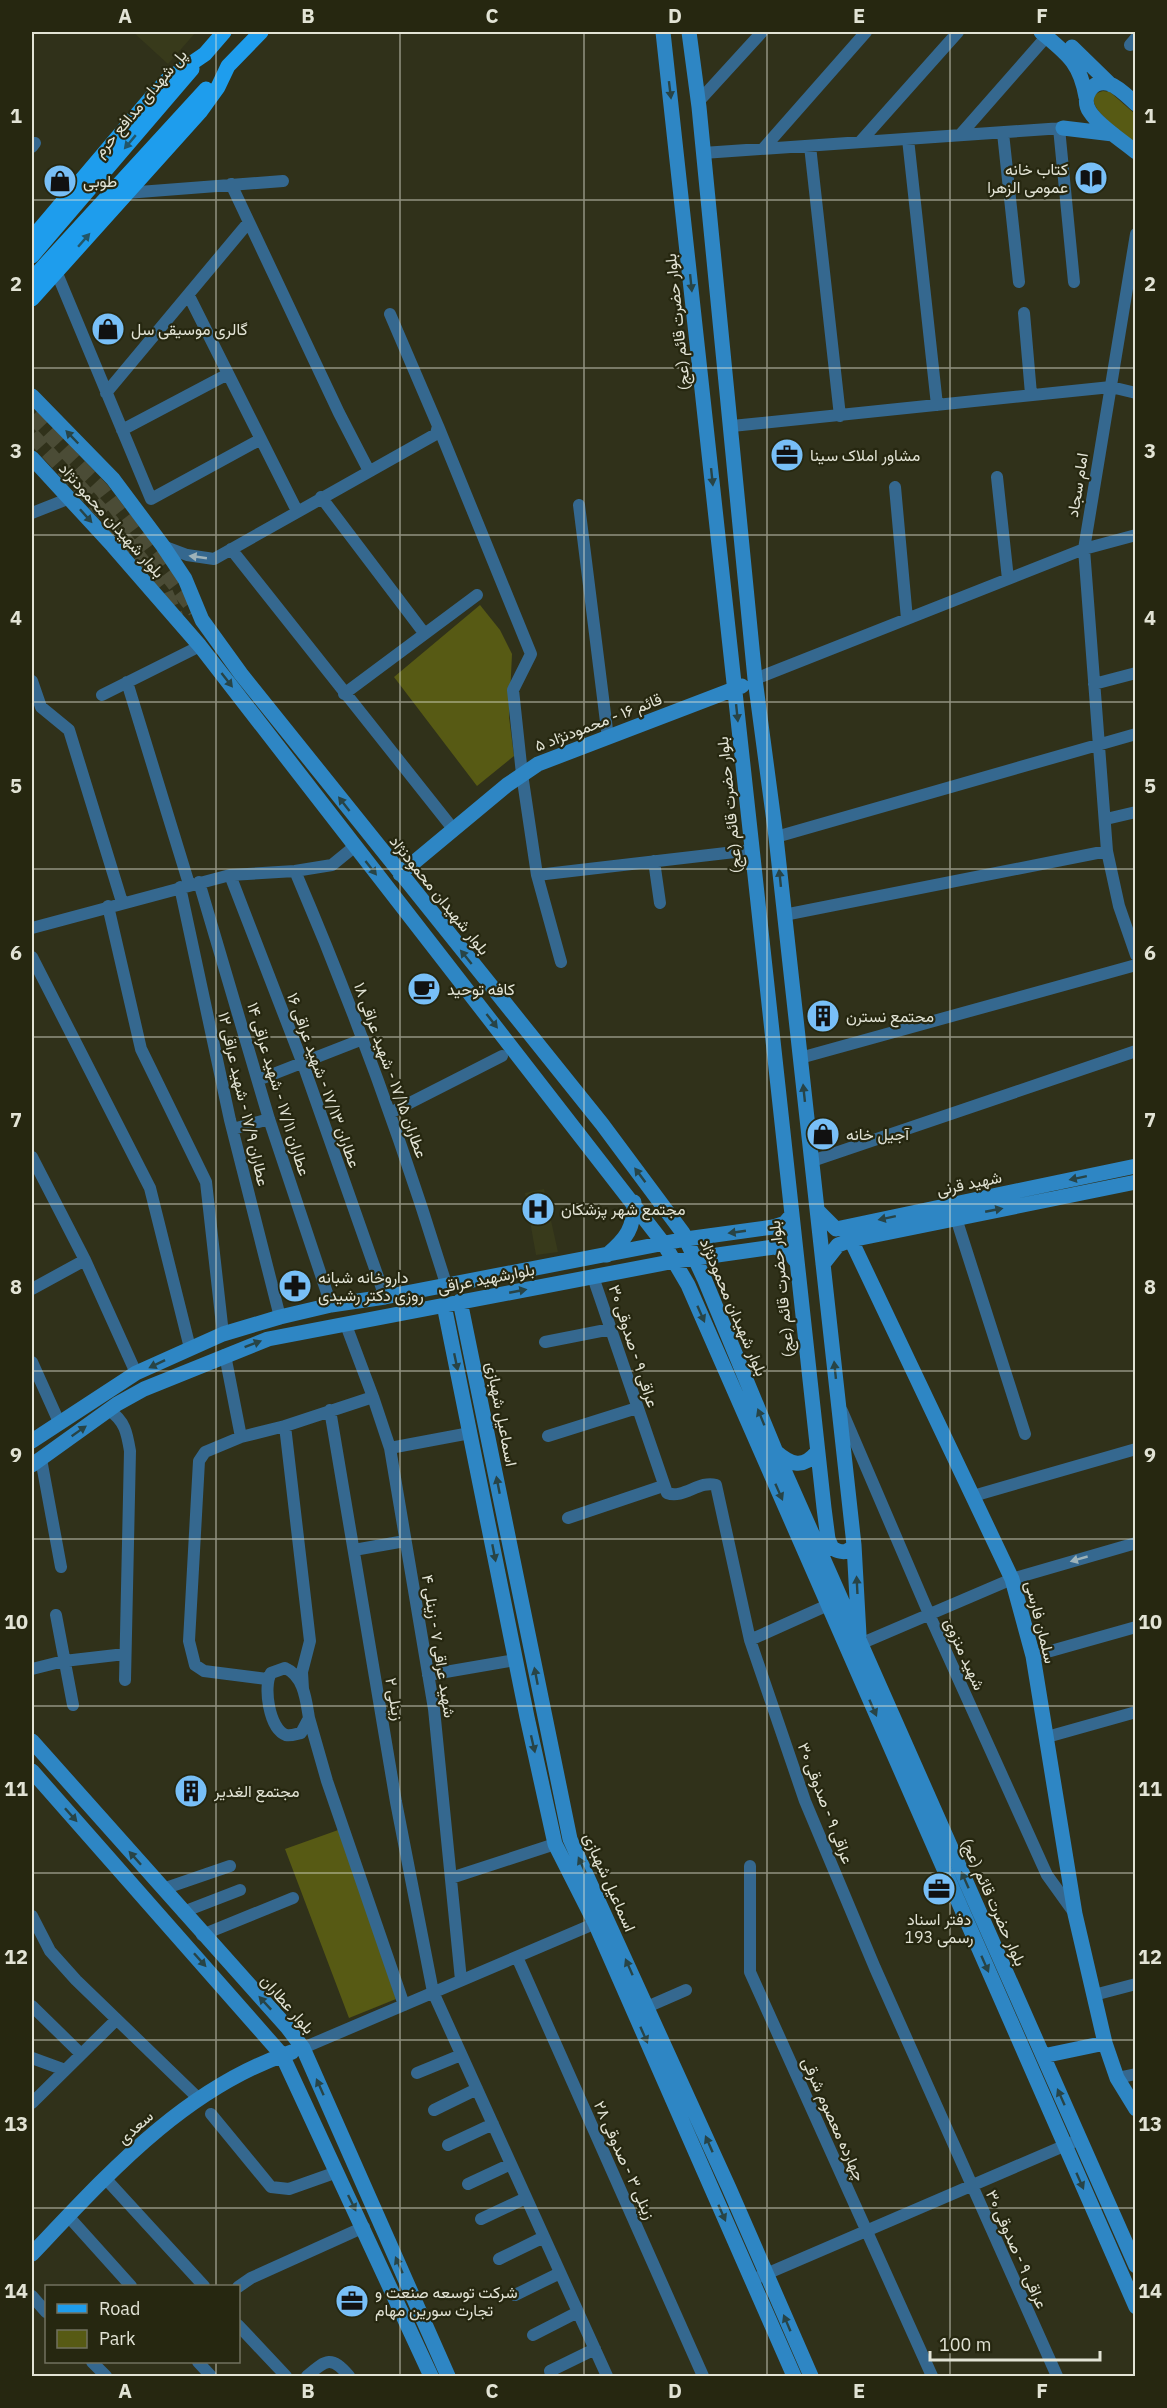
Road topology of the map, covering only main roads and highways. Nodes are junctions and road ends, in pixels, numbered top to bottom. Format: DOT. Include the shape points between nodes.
graph roads {
  1 [pos="224,32"];
  2 [pos="261,32"];
  3 [pos="663,32"];
  4 [pos="689,32"];
  5 [pos="1048,33"];
  6 [pos="204,54"];
  7 [pos="228,66"];
  8 [pos="1123,89"];
  9 [pos="1086,100"];
  10 [pos="1136,104"];
  11 [pos="1115,135"];
  12 [pos="1136,152"];
  13 [pos="703,153"];
  14 [pos="678,158"];
  15 [pos="32,238"];
  16 [pos="32,256"];
  17 [pos="32,279"];
  18 [pos="32,300"];
  19 [pos="32,396"];
  20 [pos="32,458"];
  21 [pos="755,679"];
  22 [pos="735,689"];
  23 [pos="400,874"];
  24 [pos="1136,1167"];
  25 [pos="1136,1182"];
  26 [pos="634,1202"];
  27 [pos="817,1210"];
  28 [pos="791,1216"];
  29 [pos="773,1227"];
  30 [pos="836,1228"];
  31 [pos="686,1239"];
  32 [pos="845,1242"];
  33 [pos="664,1244"];
  34 [pos="774,1247"];
  35 [pos="607,1255"];
  36 [pos="695,1259"];
  37 [pos="795,1260"];
  38 [pos="675,1262"];
  39 [pos="823,1264"];
  40 [pos="460,1301"];
  41 [pos="444,1305"];
  42 [pos="32,1441"];
  43 [pos="776,1452"];
  44 [pos="817,1452"];
  45 [pos="36,1462"];
  46 [pos="854,1545"];
  47 [pos="855,1649"];
  48 [pos="32,1741"];
  49 [pos="32,1771"];
  50 [pos="39,1788"];
  51 [pos="601,1921"];
  52 [pos="1105,2043"];
  53 [pos="303,2048"];
  54 [pos="282,2055"];
  55 [pos="1043,2056"];
  56 [pos="1136,2109"];
  57 [pos="32,2254"];
  58 [pos="1136,2266"];
  59 [pos="759,2277"];
  60 [pos="1136,2307"];
  61 [pos="431,2376"];
  62 [pos="448,2376"];
  63 [pos="794,2376"];
  64 [pos="811,2376"];
  1 -- 6 [label="main road"];
  2 -- 7 [label="main road"];
  3 -- 14 [label="main road, بلوار حضرت قائم (عج), one-way"];
  4 -- 13 [label="main road, بلوار حضرت قائم (عج)"];
  5 -- 8 [label="main road"];
  5 -- 9 [label="main road" via="1077,66"];
  6 -- 15 [label="main road" via="155,93"];
  6 -- 16 [label="main road, پل شهدای مدافع حرم, one-way"];
  7 -- 17 [label="main road"];
  18 -- 7 [label="main road, one-way" via="200,112"];
  8 -- 9 [label="main road" via="1096,85"];
  8 -- 10 [label="main road"];
  9 -- 11 [label="main road" via="1090,114"];
  9 -- 11 [label="main road" via="1072,122 1061,128"];
  11 -- 12 [label="main road"];
  13 -- 14 [label="main road"];
  13 -- 21 [label="main road, بلوار حضرت قائم (عج)"];
  14 -- 22 [label="main road, بلوار حضرت قائم (عج), one-way"];
  23 -- 19 [label="main road, بلوار شهیدان محمودنژاد, one-way" via="241,674 202,620 185,579 112,479"];
  20 -- 26 [label="main road, بلوار شهیدان محمودنژاد, one-way" via="200,646"];
  21 -- 22 [label="main road, قائم ۱۶ - محمودنژاد ۵"];
  27 -- 21 [label="main road, بلوار حضرت قائم (عج), one-way"];
  22 -- 23 [label="main road, قائم ۱۶ - محمودنژاد ۵" via="538,764"];
  22 -- 28 [label="main road, بلوار حضرت قائم (عج), one-way"];
  31 -- 23 [label="main road, بلوار شهیدان محمودنژاد, one-way" via="602,1124"];
  24 -- 30 [label="main road, شهید قرنی, one-way"];
  32 -- 25 [label="main road, شهید قرنی, one-way"];
  26 -- 33 [label="main road, بلوار شهیدان محمودنژاد"];
  26 -- 35 [label="main road" via="630,1231"];
  27 -- 30 [label="main road"];
  27 -- 39 [label="main road, بلوار حضرت قائم (عج)"];
  28 -- 29 [label="main road, بلوارشهید عراقی"];
  28 -- 37 [label="main road, بلوار حضرت قائم (عج)"];
  29 -- 31 [label="main road, بلوارشهید عراقی, one-way"];
  29 -- 34 [label="main road" via="783,1232 784,1239"];
  30 -- 32 [label="main road, سلمان فارسی" via="832,1241"];
  31 -- 33 [label="main road, بلوارشهید عراقی"];
  31 -- 36 [label="main road, بلوار شهیدان محمودنژاد"];
  32 -- 39 [label="main road"];
  32 -- 52 [label="main road, سلمان فارسی" via="1012,1579 1033,1656 1075,1914"];
  33 -- 35 [label="main road, بلوارشهید عراقی"];
  33 -- 38 [label="main road, بلوار شهیدان محمودنژاد"];
  34 -- 36 [label="main road, بلوارشهید عراقی"];
  34 -- 37 [label="main road" via="789,1252"];
  35 -- 42 [label="main road, بلوارشهید عراقی, one-way" via="331,1305 223,1334 136,1373"];
  36 -- 38 [label="main road, بلوارشهید عراقی"];
  43 -- 36 [label="main road, بلوار شهیدان محمودنژاد, one-way"];
  37 -- 44 [label="main road, بلوار حضرت قائم (عج)"];
  40 -- 38 [label="main road, بلوارشهید عراقی, one-way"];
  38 -- 47 [label="main road, بلوار شهیدان محمودنژاد, one-way" via="828,1605"];
  46 -- 39 [label="main road, بلوار حضرت قائم (عج), one-way"];
  40 -- 41 [label="main road, بلوارشهید عراقی"];
  51 -- 40 [label="main road, اسماعیل شهبازی, one-way" via="570,1839"];
  45 -- 41 [label="main road, بلوارشهید عراقی, one-way" via="144,1389 225,1355 268,1339"];
  41 -- 51 [label="main road, اسماعیل شهبازی, one-way" via="555,1844"];
  43 -- 44 [label="main road" via="787,1461 801,1464"];
  43 -- 47 [label="main road, بلوار شهیدان محمودنژاد"];
  44 -- 46 [label="main road, بلوار حضرت قائم (عج)" via="828,1539 832,1548 841,1552"];
  47 -- 46 [label="main road, بلوار حضرت قائم (عج), one-way"];
  55 -- 47 [label="main road, بلوار حضرت قائم (عج), one-way"];
  47 -- 60 [label="main road, بلوار حضرت قائم (عج), one-way"];
  53 -- 48 [label="main road, بلوار عطاران, one-way"];
  49 -- 50 [label="main road"];
  50 -- 54 [label="main road, one-way"];
  51 -- 59 [label="main road, اسماعیل شهبازی, one-way"];
  59 -- 51 [label="main road, اسماعیل شهبازی, one-way" via="647,2007"];
  52 -- 55 [label="main road"];
  52 -- 56 [label="main road, سلمان فارسی" via="1118,2078"];
  53 -- 54 [label="main road, سعدی"];
  62 -- 53 [label="main road, بلوار عطاران, one-way"];
  54 -- 57 [label="main road, سعدی" via="198,2098 175,2115 105,2178"];
  54 -- 61 [label="main road, one-way"];
  58 -- 55 [label="main road, بلوار حضرت قائم (عج), one-way"];
  59 -- 63 [label="main road, اسماعیل شهبازی"];
  64 -- 59 [label="main road, اسماعیل شهبازی, one-way"];
}
